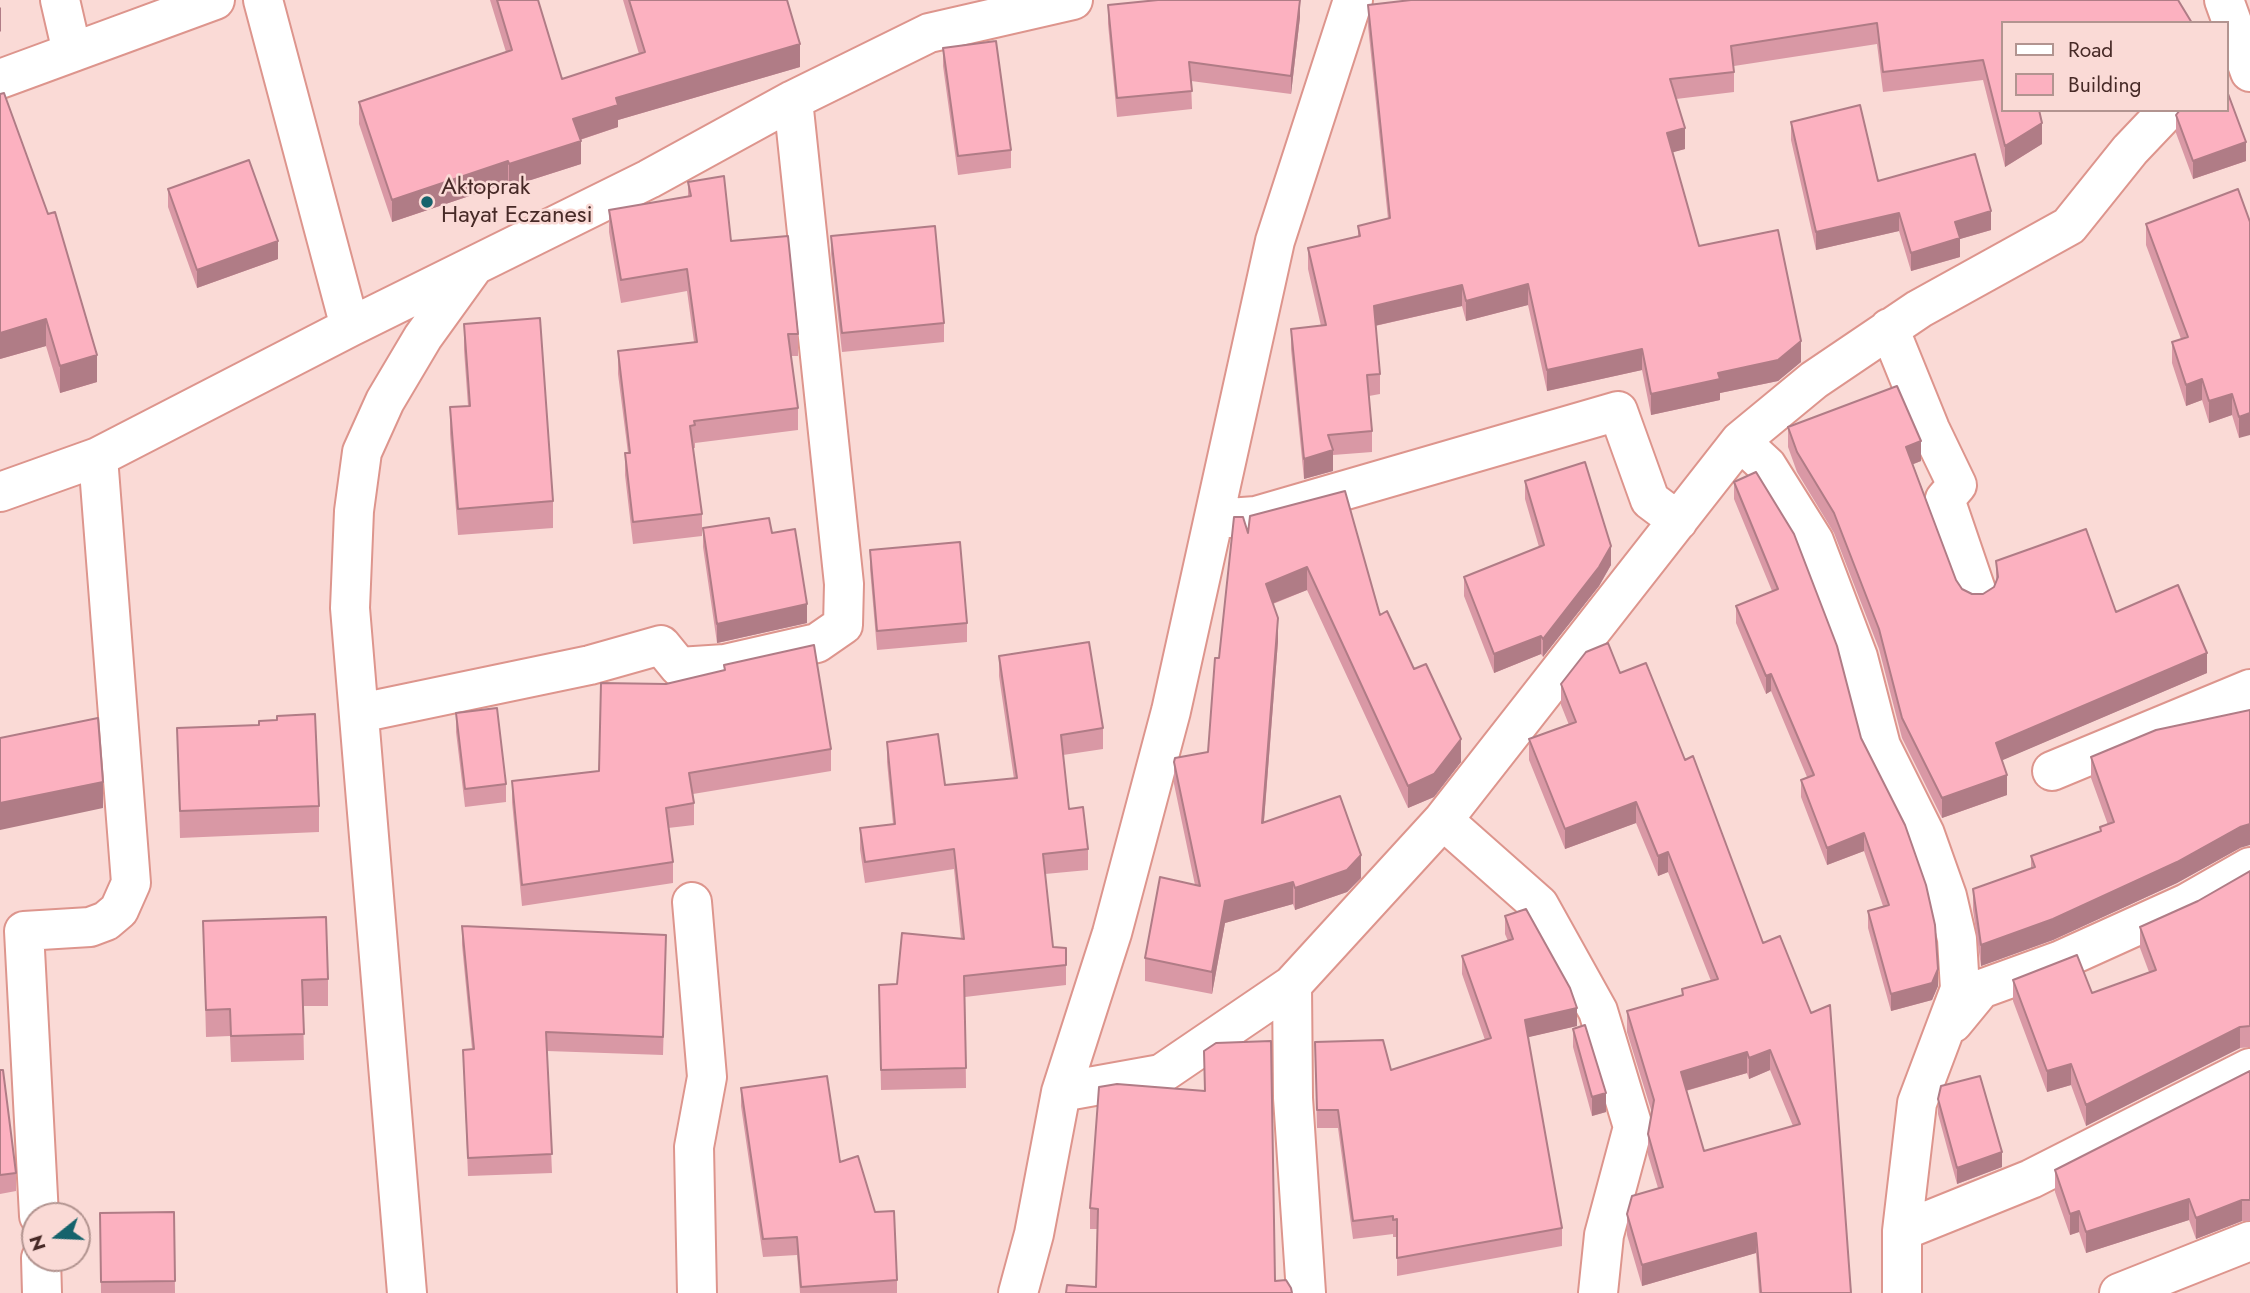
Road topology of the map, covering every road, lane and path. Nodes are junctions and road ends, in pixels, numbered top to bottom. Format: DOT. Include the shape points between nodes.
graph roads {
  1 [pos="60,0"];
  2 [pos="215,0"];
  3 [pos="263,0"];
  4 [pos="1073,0"];
  5 [pos="1353,0"];
  6 [pos="2224,0"];
  7 [pos="72,52"];
  8 [pos="2238,53"];
  9 [pos="0,79"];
  10 [pos="793,100"];
  11 [pos="2166,112"];
  12 [pos="474,266"];
  13 [pos="350,327"];
  14 [pos="1889,328"];
  15 [pos="1740,441"];
  16 [pos="98,457"];
  17 [pos="0,492"];
  18 [pos="1215,519"];
  19 [pos="1678,521"];
  20 [pos="1977,593"];
  21 [pos="2250,689"];
  22 [pos="360,713"];
  23 [pos="2053,771"];
  24 [pos="1443,820"];
  25 [pos="2250,867"];
  26 [pos="692,902"];
  27 [pos="1292,985"];
  28 [pos="1947,1030"];
  29 [pos="2250,1068"];
  30 [pos="1061,1092"];
  31 [pos="38,1202"];
  32 [pos="1902,1231"];
  33 [pos="2250,1241"];
  34 [pos="41,1272"];
  35 [pos="42,1293"];
  36 [pos="407,1293"];
  37 [pos="697,1293"];
  38 [pos="1018,1293"];
  39 [pos="1306,1293"];
  40 [pos="1598,1293"];
  41 [pos="1902,1293"];
  42 [pos="2119,1293"];
  1 -- 7 [label="street"];
  2 -- 7 [label="street"];
  3 -- 13 [label="street"];
  4 -- 10 [label="street" via="929,33"];
  5 -- 18 [label="street" via="1275,241"];
  6 -- 8 [label="street"];
  7 -- 9 [label="street"];
  10 -- 12 [label="street" via="649,179"];
  10 -- 22 [label="street" via="844,584 843,625 817,643 725,664 679,667 661,645 590,665"];
  11 -- 14 [label="street" via="2069,226"];
  12 -- 13 [label="street"];
  12 -- 22 [label="street" via="384,401 362,452 350,608"];
  13 -- 16 [label="street"];
  14 -- 15 [label="street" via="1814,380"];
  14 -- 20 [label="street" via="1957,485 1945,499"];
  15 -- 19 [label="street"];
  15 -- 28 [label="street" via="1767,466 1814,541 1858,657 1881,746 1925,834 1947,896 1957,939 1960,989"];
  16 -- 17 [label="street"];
  16 -- 31 [label="street" via="131,883 118,910 106,921 90,928 24,931"];
  18 -- 19 [label="street" via="1256,516 1618,411 1650,500"];
  18 -- 30 [label="street" via="1112,933"];
  19 -- 24 [label="street"];
  21 -- 23 [label="street"];
  22 -- 36 [label="street"];
  24 -- 27 [label="street"];
  24 -- 40 [label="street" via="1539,905 1598,1011 1633,1127 1604,1235"];
  25 -- 28 [label="street" via="2187,903 2074,955 1981,989"];
  26 -- 37 [label="street" via="707,1077 694,1147"];
  27 -- 30 [label="street" via="1161,1074"];
  27 -- 39 [label="street" via="1293,1098"];
  28 -- 32 [label="street" via="1917,1103"];
  29 -- 32 [label="street" via="2031,1179"];
  30 -- 38 [label="street"];
  32 -- 41 [label="street"];
  33 -- 42 [label="street"];
  34 -- 35 [label="street"];
}
